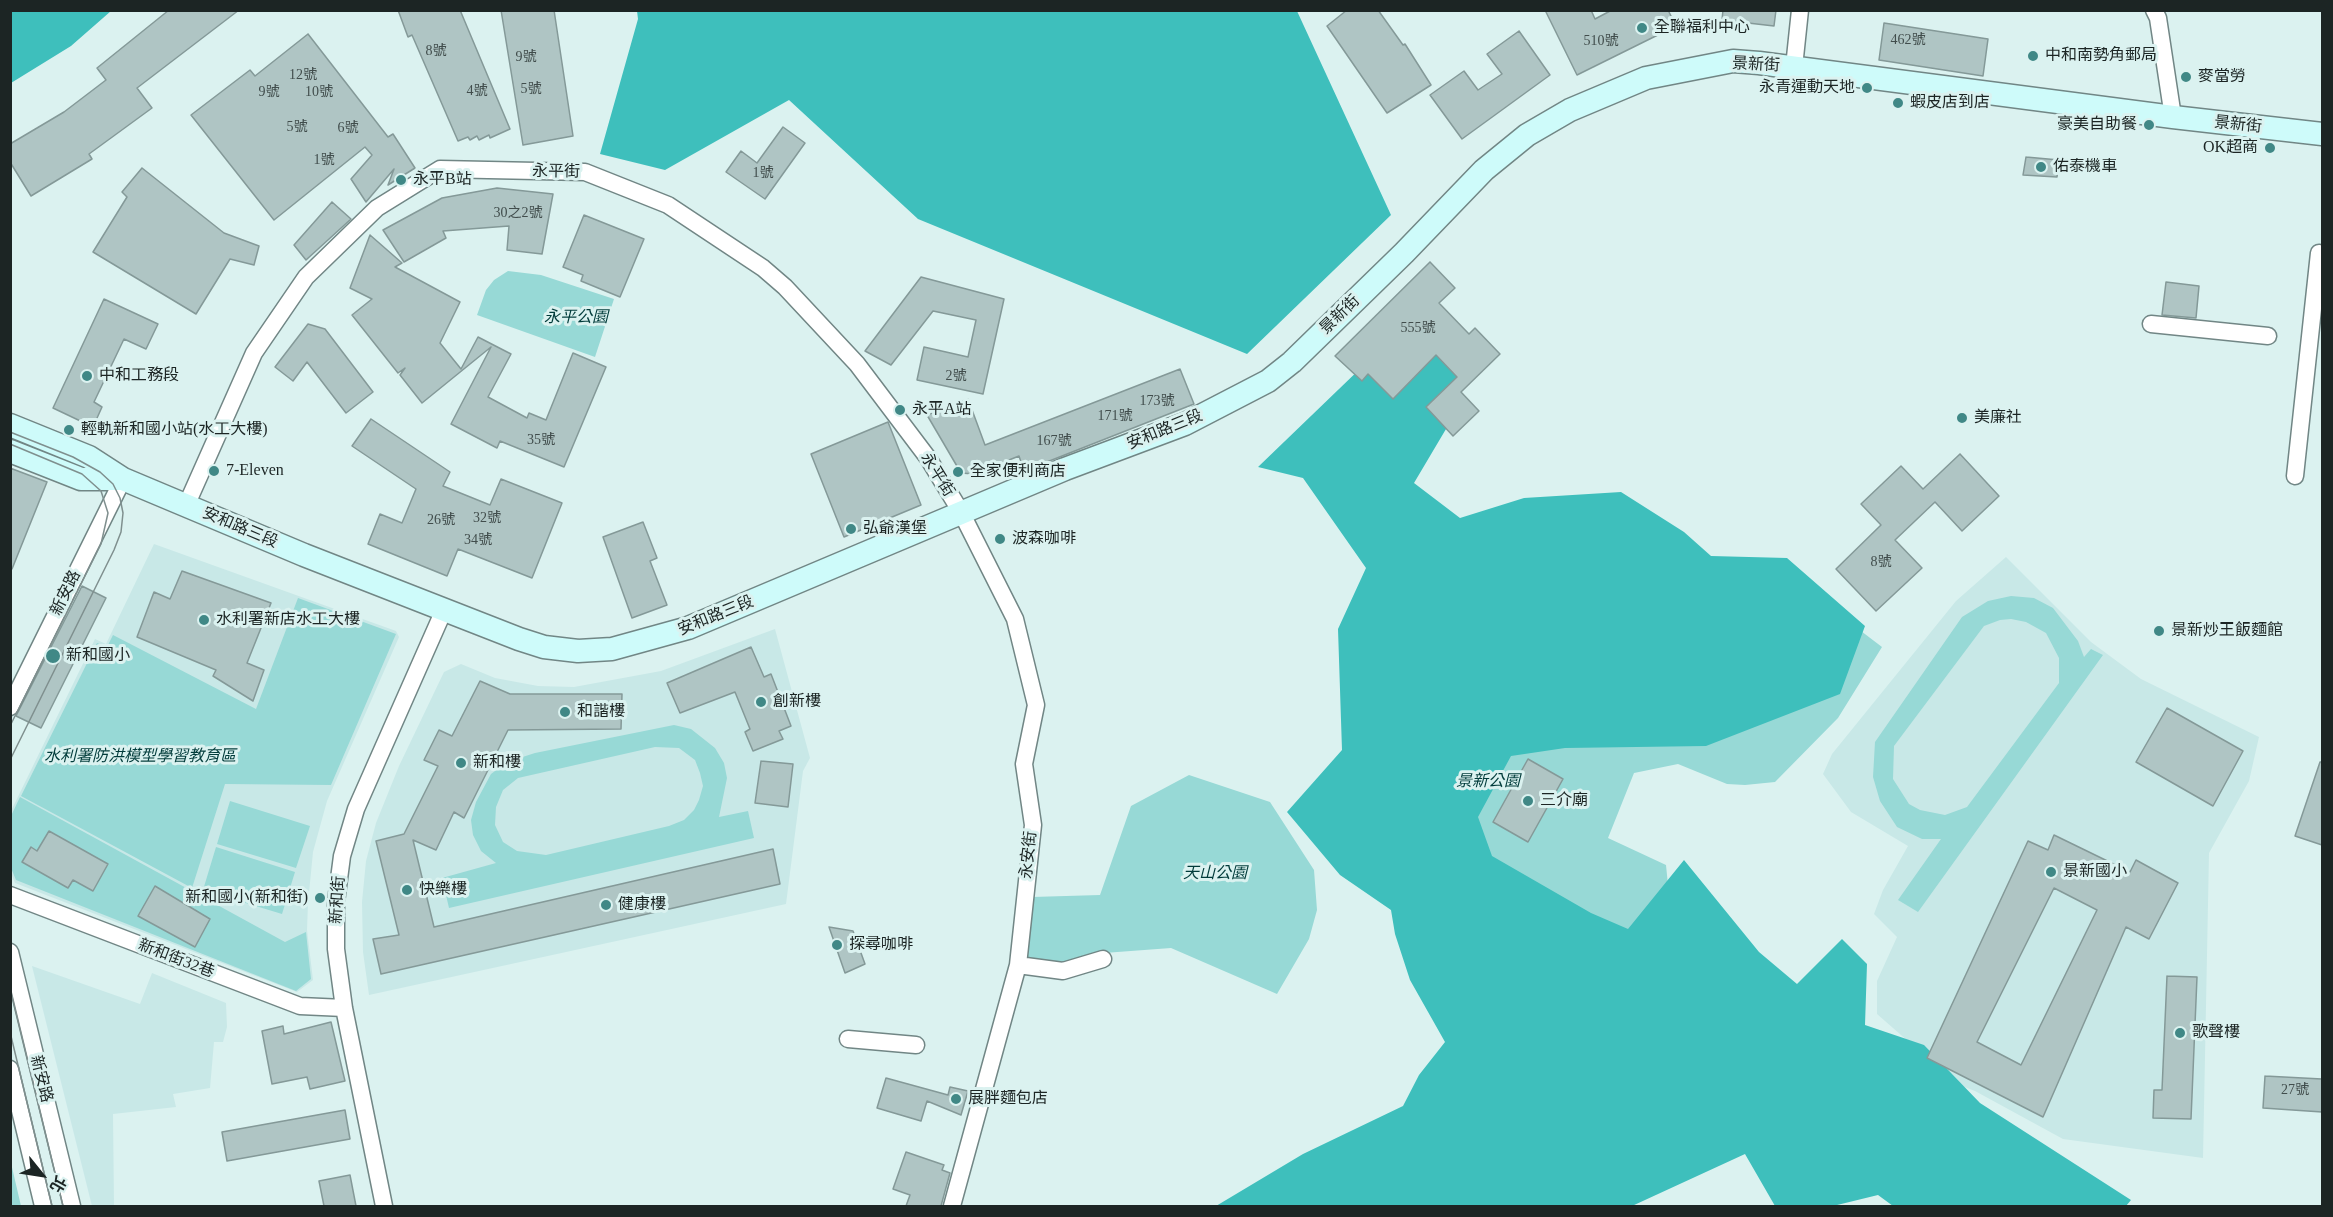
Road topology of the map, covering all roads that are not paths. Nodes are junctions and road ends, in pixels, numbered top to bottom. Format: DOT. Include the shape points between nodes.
graph roads {
  1 [pos="1800,10"];
  2 [pos="2154,10"];
  3 [pos="1794,67"];
  4 [pos="2173,117"];
  5 [pos="2322,134"];
  6 [pos="2319,253"];
  7 [pos="2151,324"];
  8 [pos="2268,336"];
  9 [pos="1292,362"];
  10 [pos="10,425"];
  11 [pos="10,451"];
  12 [pos="2295,476"];
  13 [pos="123,479"];
  14 [pos="186,506"];
  15 [pos="961,512"];
  16 [pos="444,610"];
  17 [pos="10,707"];
  18 [pos="10,895"];
  19 [pos="10,952"];
  20 [pos="1103,959"];
  21 [pos="1018,965"];
  22 [pos="344,1008"];
  23 [pos="848,1039"];
  24 [pos="916,1045"];
  25 [pos="10,1069"];
  26 [pos="44,1206"];
  27 [pos="72,1206"];
  28 [pos="384,1206"];
  29 [pos="952,1206"];
  1 -- 3 [label="street"];
  2 -- 4 [label="street"];
  3 -- 4 [label="main road, 景新街"];
  3 -- 9 [label="main road, 景新街" via="1733,61 1646,78 1570,110 1536,130 1484,170"];
  4 -- 5 [label="main road, 景新街"];
  6 -- 12 [label="street"];
  7 -- 8 [label="street"];
  9 -- 15 [label="main road, 安和路三段" via="1268,381 1185,424"];
  10 -- 13 [label="main road, 安和路三段" via="89,457"];
  11 -- 13 [label="main road, 安和路三段" via="81,479"];
  13 -- 14 [label="main road, 安和路三段"];
  13 -- 17 [label="street, 新安路"];
  14 -- 15 [label="street, 永平街" via="254,353 306,276 376,208 440,169 585,172 668,205 763,268 814,316 857,364 921,448"];
  14 -- 16 [label="main road, 安和路三段"];
  15 -- 16 [label="main road, 安和路三段" via="688,628 612,649 543,647"];
  15 -- 21 [label="street, 永安街" via="1015,619 1036,705 1024,764 1033,825"];
  16 -- 22 [label="street, 新和街" via="356,809 342,856 336,902 336,949"];
  18 -- 22 [label="street, 新和街32巷" via="300,1006"];
  19 -- 27 [label="street, 新安路"];
  20 -- 21 [label="street" via="1063,970"];
  21 -- 29 [label="street, 永安街"];
  22 -- 28 [label="street, 新和街"];
  23 -- 24 [label="street"];
  25 -- 26 [label="street, 新安路"];
}
